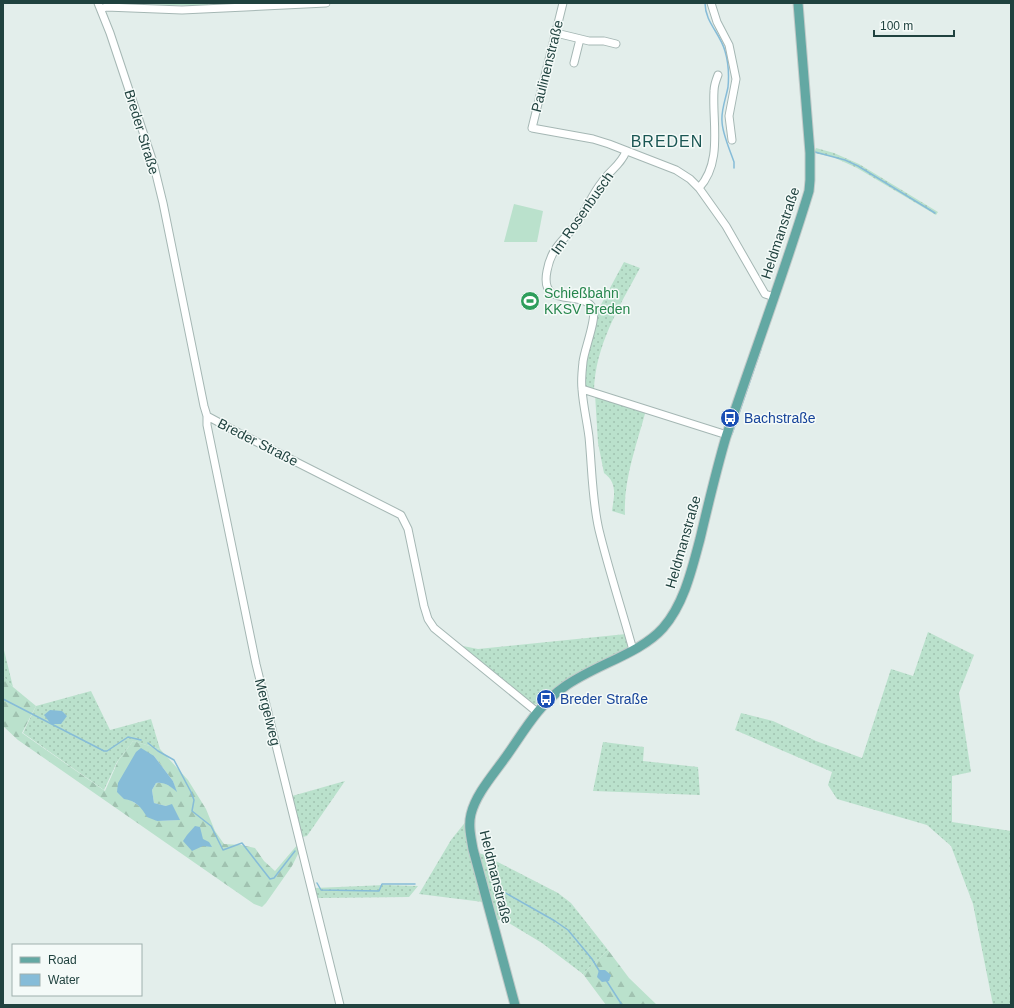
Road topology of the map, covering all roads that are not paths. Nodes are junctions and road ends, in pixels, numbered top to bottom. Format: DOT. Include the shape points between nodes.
graph roads {
  1 [pos="326,3"];
  2 [pos="563,3"];
  3 [pos="711,3"];
  4 [pos="798,3"];
  5 [pos="100,6"];
  6 [pos="556,33"];
  7 [pos="580,39"];
  8 [pos="616,44"];
  9 [pos="574,63"];
  10 [pos="718,75"];
  11 [pos="732,140"];
  12 [pos="626,151"];
  13 [pos="699,188"];
  14 [pos="774,297"];
  15 [pos="582,389"];
  16 [pos="207,416"];
  17 [pos="727,435"];
  18 [pos="632,650"];
  19 [pos="537,712"];
  20 [pos="340,1005"];
  21 [pos="515,1005"];
  1 -- 5 [label="street" via="182,10"];
  2 -- 6 [label="street, Paulinenstraße"];
  3 -- 11 [label="street" via="729,45 736,79 729,116"];
  4 -- 14 [label="main road, Heldmanstraße" via="810,180 805,204"];
  5 -- 16 [label="street, Breder Straße" via="152,162"];
  6 -- 7 [label="street"];
  6 -- 12 [label="street, Paulinenstraße" via="532,128 593,139"];
  7 -- 8 [label="street"];
  7 -- 9 [label="street"];
  10 -- 13 [label="street" via="714,89 714,154"];
  12 -- 13 [label="street" via="683,173"];
  12 -- 15 [label="street, Im Rosenbusch" via="624,158 599,185 579,220 555,247 547,269 545,281 550,291 555,295 584,301 593,309 592,326 583,361"];
  13 -- 14 [label="street" via="726,226 765,294"];
  14 -- 17 [label="main road, Heldmanstraße"];
  15 -- 17 [label="street"];
  15 -- 18 [label="street" via="599,530"];
  16 -- 19 [label="street, Breder Straße" via="401,515 408,530 424,606 434,628"];
  16 -- 20 [label="street, Mergelweg" via="256,664"];
  17 -- 18 [label="main road, Heldmanstraße" via="685,589 664,627 645,644"];
  18 -- 19 [label="main road, Heldmanstraße" via="586,672 563,687"];
  19 -- 21 [label="main road, Heldmanstraße" via="480,796 472,810 470,823 470,836"];
}
